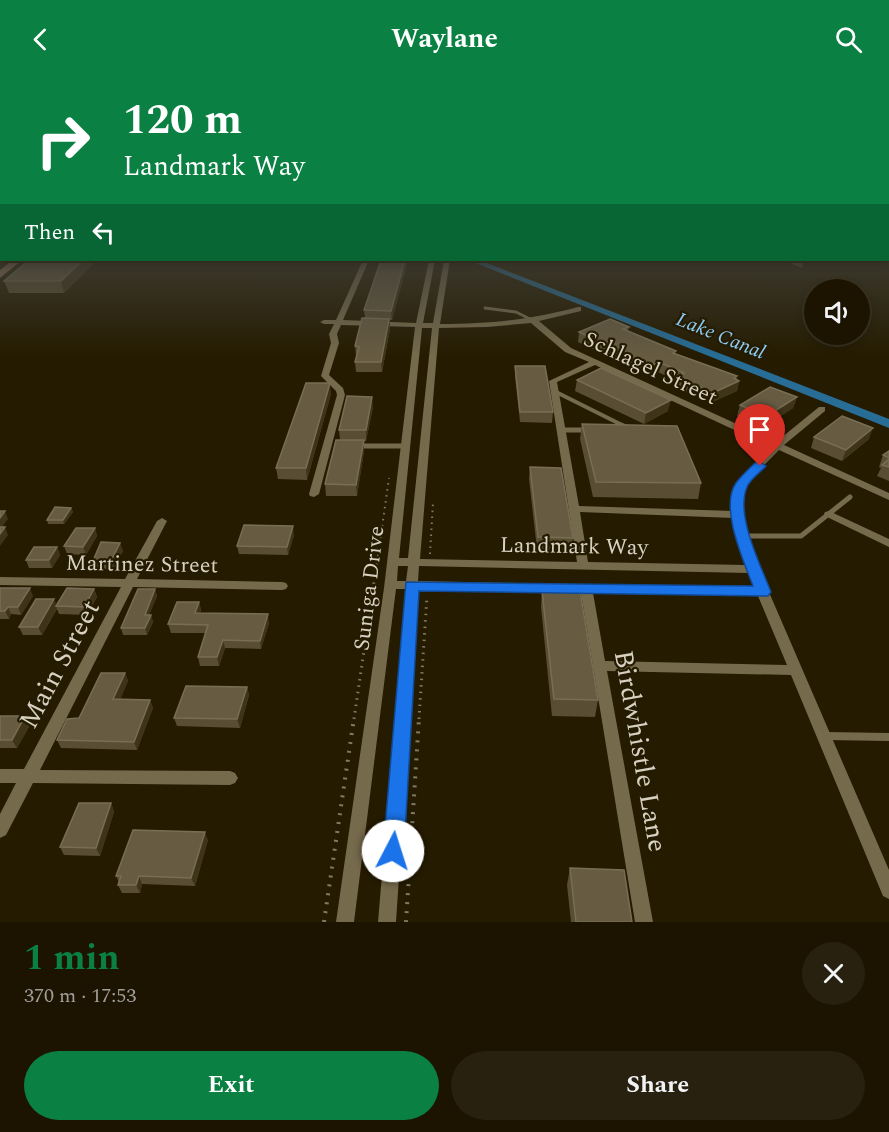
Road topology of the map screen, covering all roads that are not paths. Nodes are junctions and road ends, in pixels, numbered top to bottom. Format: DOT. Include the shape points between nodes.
graph roads {
  1 [pos="358,277"];
  2 [pos="428,277"];
  3 [pos="444,277"];
  4 [pos="485,308"];
  5 [pos="578,309"];
  6 [pos="534,321"];
  7 [pos="324,322"];
  8 [pos="337,322"];
  9 [pos="419,324"];
  10 [pos="436,324"];
  11 [pos="594,363"];
  12 [pos="554,391"];
  13 [pos="822,409"];
  14 [pos="561,430"];
  15 [pos="597,430"];
  16 [pos="621,431"];
  17 [pos="327,446"];
  18 [pos="338,446"];
  19 [pos="350,446"];
  20 [pos="406,446"];
  21 [pos="776,447"];
  22 [pos="314,494"];
  23 [pos="850,496"];
  24 [pos="889,497"];
  25 [pos="574,509"];
  26 [pos="739,514"];
  27 [pos="829,514"];
  28 [pos="162,521"];
  29 [pos="742,536"];
  30 [pos="889,543"];
  31 [pos="393,562"];
  32 [pos="414,562"];
  33 [pos="583,566"];
  34 [pos="753,568"];
  35 [pos="0,581"];
  36 [pos="128,584"];
  37 [pos="391,585"];
  38 [pos="412,585"];
  39 [pos="282,586"];
  40 [pos="586,589"];
  41 [pos="763,592"];
  42 [pos="601,666"];
  43 [pos="797,670"];
  44 [pos="824,736"];
  45 [pos="889,737"];
  46 [pos="0,776"];
  47 [pos="28,777"];
  48 [pos="230,778"];
  49 [pos="0,830"];
  50 [pos="889,890"];
  51 [pos="345,922"];
  52 [pos="387,922"];
  53 [pos="644,922"];
  1 -- 8 [label="street"];
  2 -- 9 [label="street, Suniga Drive"];
  3 -- 10 [label="street, Suniga Drive"];
  4 -- 6 [label="lane" via="516,312"];
  5 -- 6 [label="street"];
  6 -- 10 [label="street" via="506,325"];
  6 -- 11 [label="street, Schlagel Street" via="568,350"];
  7 -- 8 [label="street"];
  8 -- 9 [label="street"];
  8 -- 17 [label="street" via="325,375 341,395"];
  9 -- 10 [label="street"];
  9 -- 20 [label="street, Suniga Drive"];
  10 -- 32 [label="street, Suniga Drive"];
  11 -- 12 [label="street" via="553,381"];
  11 -- 21 [label="street, Schlagel Street"];
  12 -- 14 [label="street"];
  12 -- 16 [label="lane" via="633,431"];
  13 -- 21 [label="street"];
  14 -- 15 [label="lane"];
  14 -- 25 [label="street"];
  17 -- 18 [label="lane"];
  17 -- 22 [label="street"];
  19 -- 20 [label="lane"];
  20 -- 31 [label="street, Suniga Drive"];
  21 -- 24 [label="street, Schlagel Street"];
  21 -- 26 [label="street" via="741,486"];
  23 -- 27 [label="lane"];
  25 -- 26 [label="street"];
  25 -- 33 [label="street"];
  26 -- 29 [label="street"];
  27 -- 29 [label="lane" via="801,536"];
  27 -- 30 [label="street"];
  28 -- 36 [label="street, Main Street"];
  29 -- 34 [label="street"];
  31 -- 32 [label="street, Landmark Way"];
  31 -- 37 [label="street, Suniga Drive"];
  32 -- 33 [label="street, Landmark Way"];
  32 -- 38 [label="street, Suniga Drive"];
  33 -- 34 [label="street, Landmark Way"];
  34 -- 41 [label="street"];
  35 -- 36 [label="street, Martinez Street"];
  36 -- 39 [label="street, Martinez Street"];
  36 -- 47 [label="street, Main Street"];
  37 -- 38 [label="street, Landmark Way"];
  37 -- 51 [label="street, Suniga Drive"];
  38 -- 40 [label="street, Landmark Way"];
  38 -- 52 [label="street, Suniga Drive"];
  40 -- 41 [label="street, Landmark Way"];
  40 -- 42 [label="street, Birdwhistle Lane"];
  41 -- 43 [label="street"];
  42 -- 43 [label="street"];
  42 -- 53 [label="street, Birdwhistle Lane"];
  43 -- 44 [label="street"];
  44 -- 45 [label="lane"];
  44 -- 50 [label="street"];
  46 -- 47 [label="street"];
  47 -- 48 [label="street"];
  47 -- 49 [label="street, Main Street"];
}
